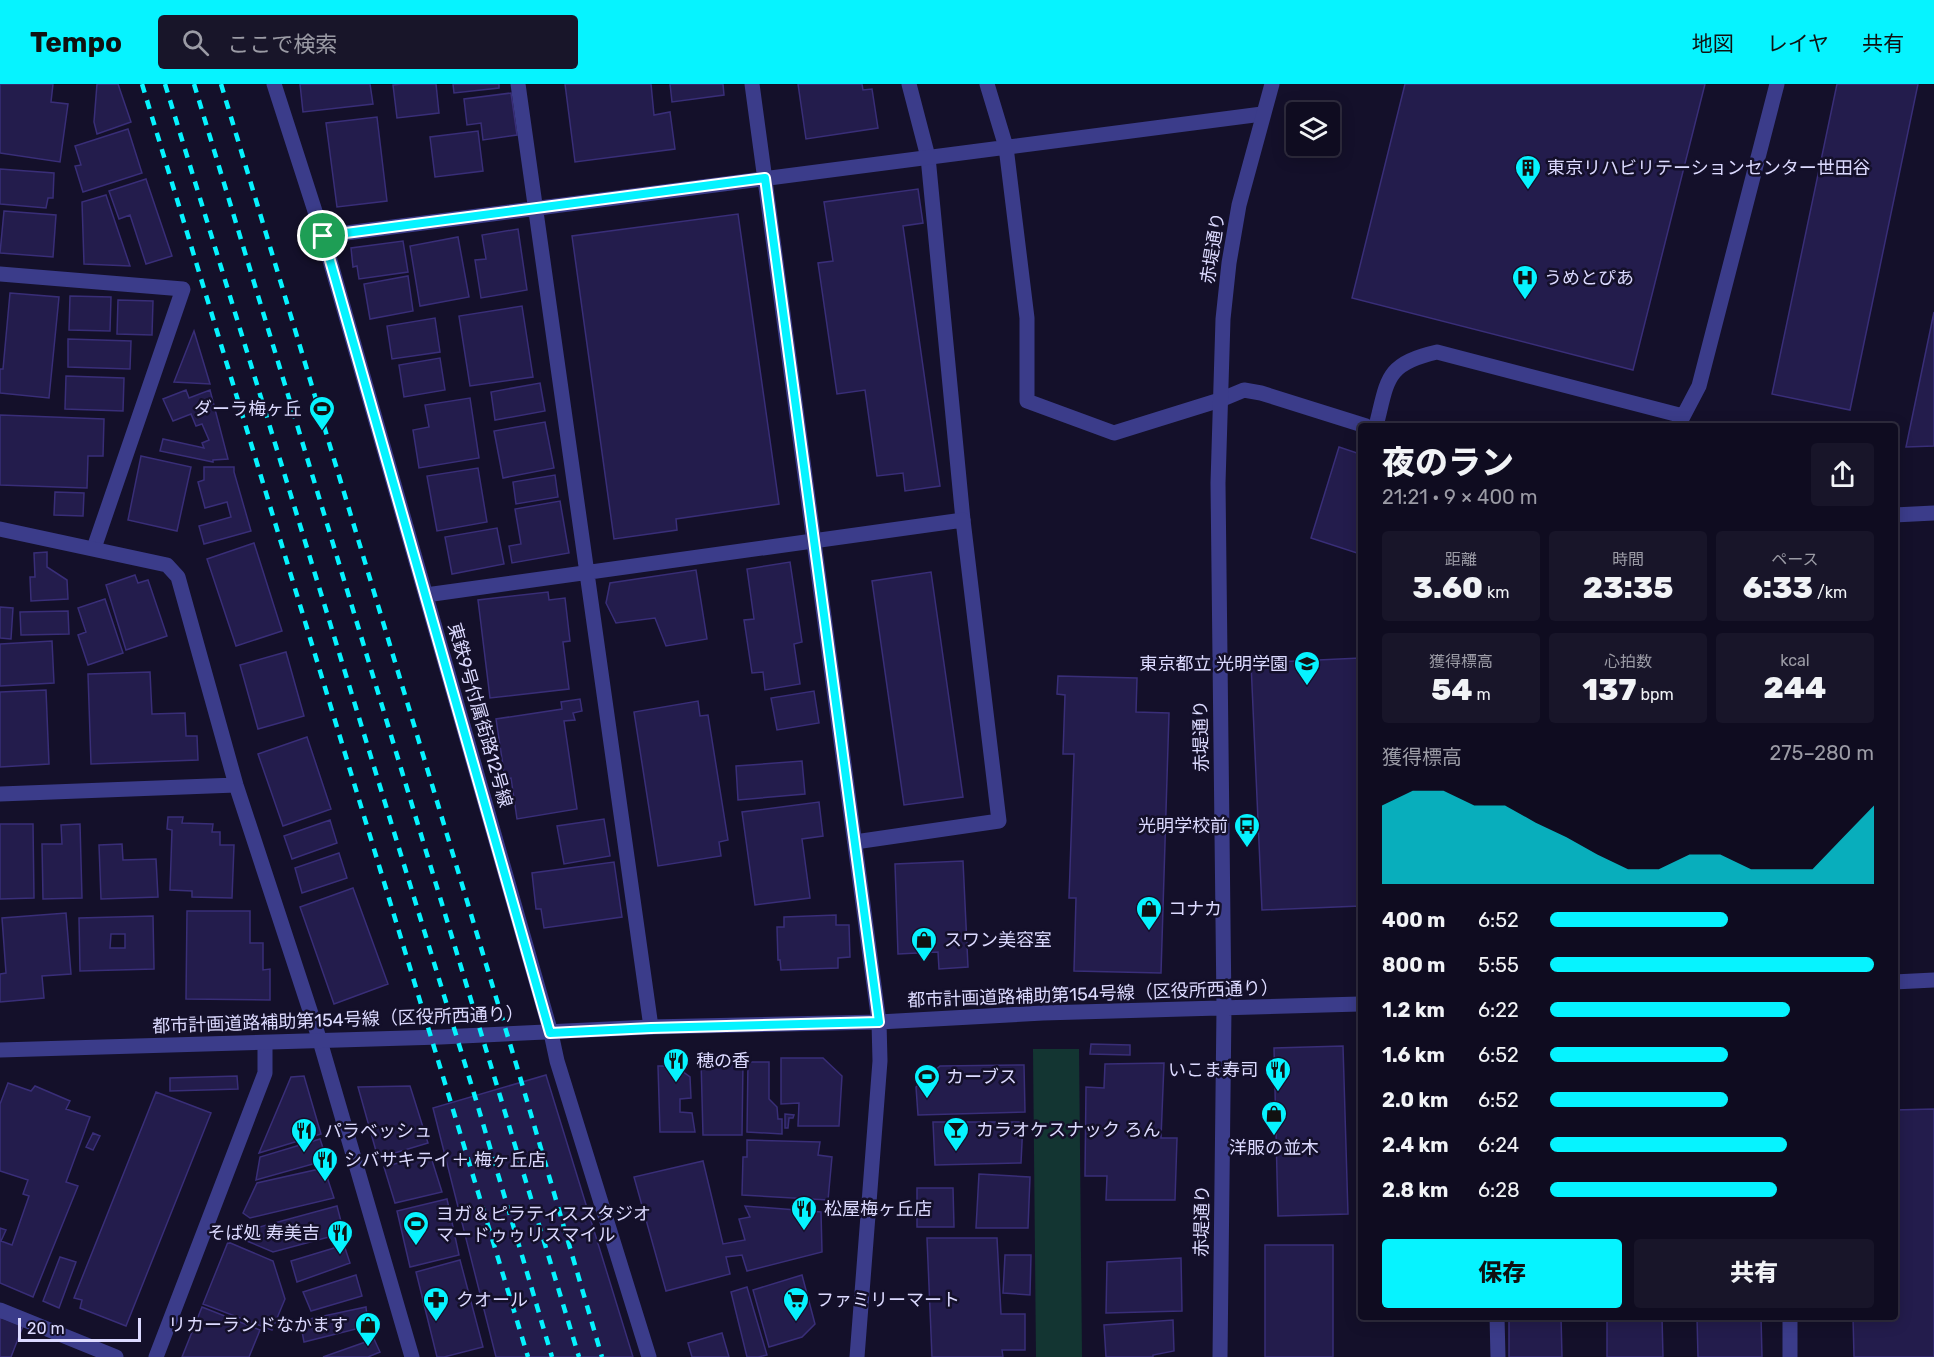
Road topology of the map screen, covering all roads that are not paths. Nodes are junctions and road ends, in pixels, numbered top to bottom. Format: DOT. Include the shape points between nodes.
graph roads {
  1 [pos="274,84"];
  2 [pos="518,84"];
  3 [pos="752,84"];
  4 [pos="909,84"];
  5 [pos="987,84"];
  6 [pos="1272,84"];
  7 [pos="1777,84"];
  8 [pos="1262,114"];
  9 [pos="1006,147"];
  10 [pos="928,157"];
  11 [pos="765,178"];
  12 [pos="535,208"];
  13 [pos="323,236"];
  14 [pos="0,274"];
  15 [pos="1220,400"];
  16 [pos="1681,421"];
  17 [pos="1377,423"];
  18 [pos="1358,424"];
  19 [pos="1934,513"];
  20 [pos="1898,515"];
  21 [pos="963,520"];
  22 [pos="0,529"];
  23 [pos="814,540"];
  24 [pos="94,548"];
  25 [pos="587,572"];
  26 [pos="426,595"];
  27 [pos="236,785"];
  28 [pos="0,794"];
  29 [pos="855,842"];
  30 [pos="1934,980"];
  31 [pos="1898,982"];
  32 [pos="1358,1004"];
  33 [pos="1224,1008"];
  34 [pos="879,1022"];
  35 [pos="651,1028"];
  36 [pos="550,1033"];
  37 [pos="320,1041"];
  38 [pos="265,1042"];
  39 [pos="0,1050"];
  40 [pos="0,1310"];
  41 [pos="1497,1320"];
  42 [pos="1790,1320"];
  43 [pos="116,1357"];
  44 [pos="156,1357"];
  45 [pos="412,1357"];
  46 [pos="649,1357"];
  47 [pos="857,1357"];
  48 [pos="1220,1357"];
  49 [pos="1498,1357"];
  50 [pos="1790,1357"];
  1 -- 13 [label="street, 東鉄9号付属街路12号線"];
  2 -- 12 [label="street"];
  3 -- 11 [label="street"];
  4 -- 10 [label="street"];
  5 -- 9 [label="street"];
  6 -- 8 [label="street, 赤堤通り"];
  7 -- 16 [label="street" via="1699,386"];
  8 -- 9 [label="street"];
  8 -- 15 [label="street, 赤堤通り" via="1229,263"];
  9 -- 10 [label="street"];
  9 -- 15 [label="street" via="1027,318 1027,401 1114,433"];
  10 -- 11 [label="street"];
  10 -- 21 [label="street"];
  11 -- 12 [label="street"];
  11 -- 23 [label="street"];
  12 -- 13 [label="street"];
  12 -- 25 [label="street"];
  13 -- 26 [label="street, 東鉄9号付属街路12号線"];
  14 -- 24 [label="street" via="183,289"];
  15 -- 18 [label="street" via="1244,390"];
  15 -- 33 [label="street, 赤堤通り"];
  16 -- 17 [label="street" via="1437,352 1415,357 1396,368 1386,386"];
  19 -- 20 [label="street"];
  21 -- 23 [label="street"];
  21 -- 29 [label="street" via="999,821"];
  22 -- 24 [label="street"];
  23 -- 25 [label="street"];
  23 -- 29 [label="street"];
  24 -- 27 [label="street" via="167,565 178,577"];
  25 -- 26 [label="street"];
  25 -- 35 [label="street"];
  26 -- 36 [label="street, 東鉄9号付属街路12号線"];
  27 -- 28 [label="street"];
  27 -- 37 [label="street"];
  29 -- 34 [label="street"];
  30 -- 31 [label="street"];
  32 -- 33 [label="street, 都市計画道路補助第154号線（区役所西通り）"];
  33 -- 34 [label="street, 都市計画道路補助第154号線（区役所西通り）"];
  33 -- 48 [label="street, 赤堤通り"];
  34 -- 35 [label="street, 都市計画道路補助第154号線（区役所西通り）"];
  34 -- 47 [label="street" via="879,1072"];
  35 -- 36 [label="street, 都市計画道路補助第154号線（区役所西通り）"];
  36 -- 37 [label="street, 都市計画道路補助第154号線（区役所西通り）"];
  36 -- 46 [label="street, 東鉄9号付属街路12号線"];
  37 -- 38 [label="street, 都市計画道路補助第154号線（区役所西通り）"];
  37 -- 45 [label="street"];
  38 -- 39 [label="street, 都市計画道路補助第154号線（区役所西通り）"];
  38 -- 44 [label="street" via="266,1073"];
  40 -- 43 [label="street"];
  41 -- 49 [label="street"];
  42 -- 50 [label="street"];
}
